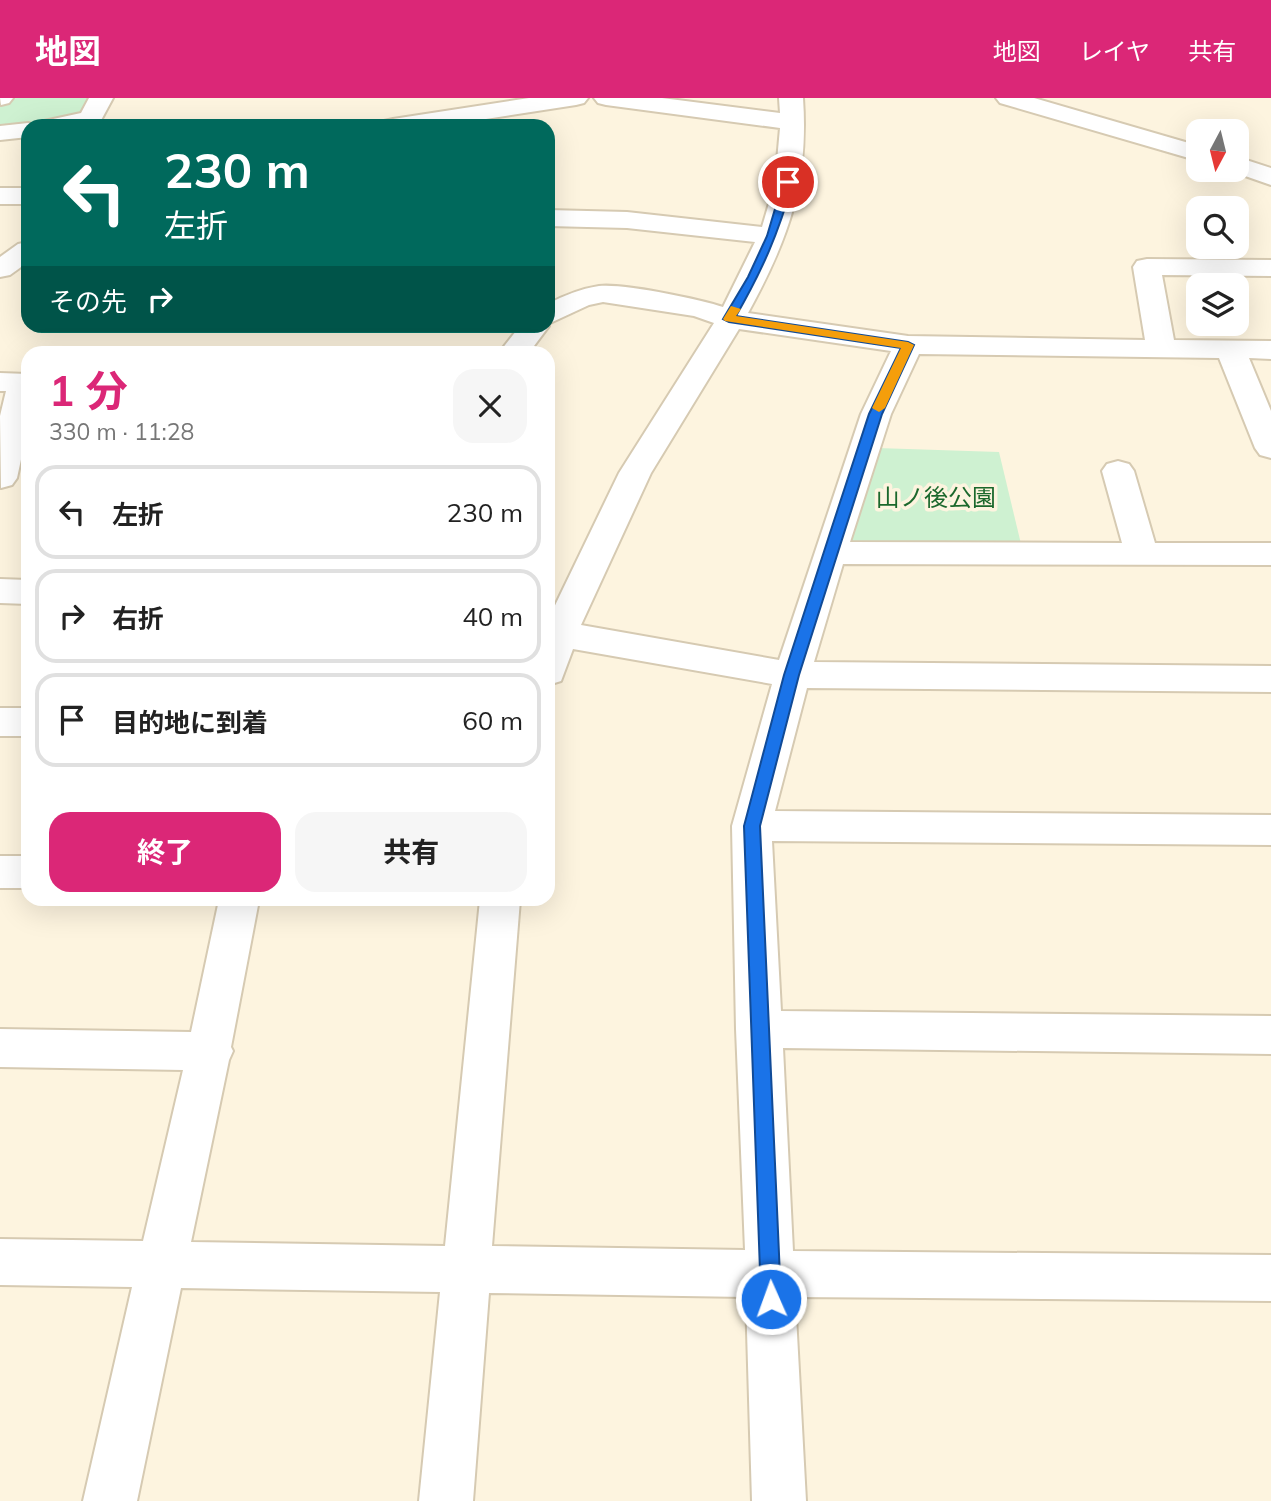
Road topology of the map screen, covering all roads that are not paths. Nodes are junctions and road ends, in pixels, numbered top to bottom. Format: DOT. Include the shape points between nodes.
graph roads {
  1 [pos="101,98"];
  2 [pos="576,98"];
  3 [pos="607,98"];
  4 [pos="1008,98"];
  5 [pos="792,110"];
  6 [pos="90,119"];
  7 [pos="439,119"];
  8 [pos="21,131"];
  9 [pos="0,133"];
  10 [pos="1186,149"];
  11 [pos="1250,170"];
  12 [pos="1271,177"];
  13 [pos="0,196"];
  14 [pos="21,196"];
  15 [pos="555,218"];
  16 [pos="772,236"];
  17 [pos="21,255"];
  18 [pos="1271,268"];
  19 [pos="0,269"];
  20 [pos="555,312"];
  21 [pos="729,319"];
  22 [pos="908,345"];
  23 [pos="1161,348"];
  24 [pos="1230,349"];
  25 [pos="1271,349"];
  26 [pos="17,390"];
  27 [pos="1271,448"];
  28 [pos="1118,471"];
  29 [pos="10,479"];
  30 [pos="830,553"];
  31 [pos="1142,554"];
  32 [pos="1271,554"];
  33 [pos="0,591"];
  34 [pos="21,592"];
  35 [pos="555,628"];
  36 [pos="555,632"];
  37 [pos="792,675"];
  38 [pos="1271,680"];
  39 [pos="0,722"];
  40 [pos="21,722"];
  41 [pos="752,826"];
  42 [pos="1271,830"];
  43 [pos="0,872"];
  44 [pos="21,873"];
  45 [pos="238,906"];
  46 [pos="499,906"];
  47 [pos="758,1029"];
  48 [pos="1271,1035"];
  49 [pos="0,1048"];
  50 [pos="211,1051"];
  51 [pos="0,1262"];
  52 [pos="160,1264"];
  53 [pos="468,1270"];
  54 [pos="770,1273"];
  55 [pos="1271,1278"];
  56 [pos="110,1501"];
  57 [pos="446,1501"];
  58 [pos="779,1501"];
  1 -- 6 [label="street"];
  2 -- 7 [label="street"];
  3 -- 5 [label="street"];
  4 -- 10 [label="street"];
  5 -- 16 [label="street" via="788,182"];
  8 -- 9 [label="street"];
  11 -- 12 [label="street"];
  13 -- 14 [label="street"];
  15 -- 16 [label="street" via="627,220"];
  16 -- 21 [label="street"];
  17 -- 19 [label="street"];
  18 -- 23 [label="street" via="1147,267"];
  20 -- 21 [label="street" via="603,294 700,308"];
  21 -- 22 [label="street"];
  21 -- 35 [label="street" via="638,468"];
  22 -- 23 [label="street"];
  22 -- 30 [label="street" via="876,414"];
  23 -- 24 [label="street"];
  24 -- 25 [label="street"];
  24 -- 27 [label="street"];
  26 -- 29 [label="street"];
  28 -- 31 [label="street"];
  30 -- 31 [label="street"];
  30 -- 37 [label="street"];
  31 -- 32 [label="street"];
  33 -- 34 [label="street"];
  36 -- 37 [label="street"];
  37 -- 38 [label="street"];
  37 -- 41 [label="street"];
  39 -- 40 [label="street"];
  41 -- 42 [label="street"];
  41 -- 47 [label="street"];
  43 -- 44 [label="street"];
  45 -- 50 [label="street"];
  46 -- 53 [label="street"];
  47 -- 48 [label="street"];
  47 -- 54 [label="street"];
  49 -- 50 [label="street"];
  50 -- 52 [label="street"];
  51 -- 52 [label="street"];
  52 -- 53 [label="street"];
  52 -- 56 [label="street"];
  53 -- 54 [label="street"];
  53 -- 57 [label="street"];
  54 -- 55 [label="street"];
  54 -- 58 [label="street"];
}
